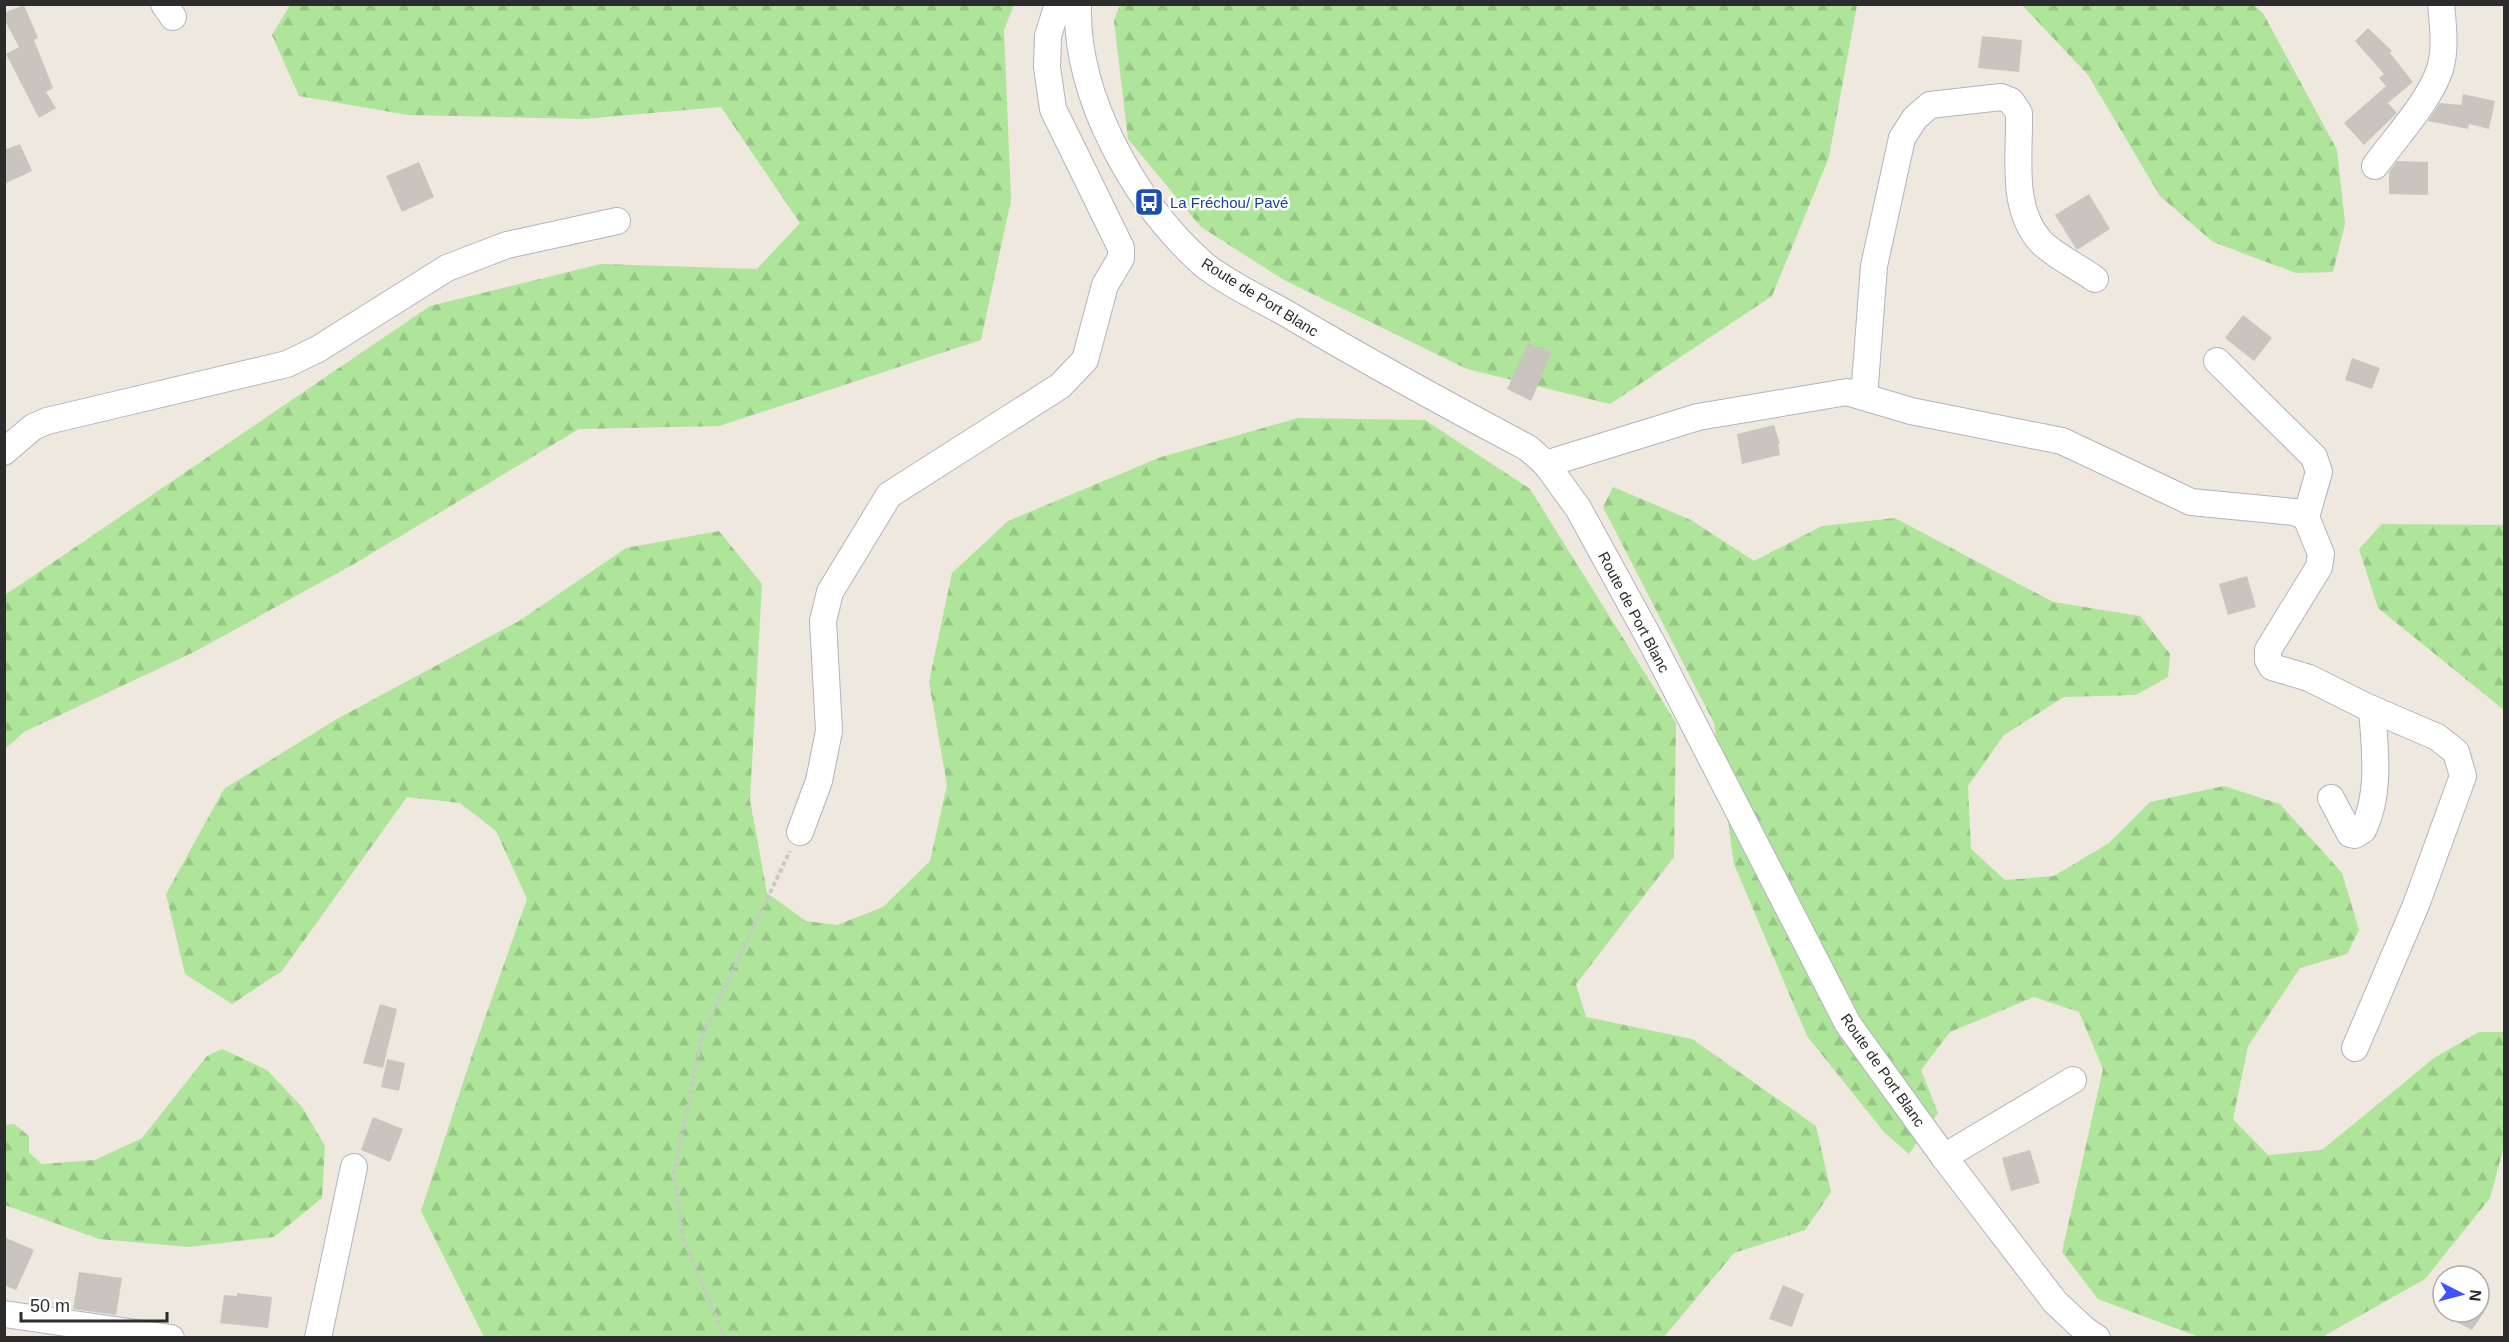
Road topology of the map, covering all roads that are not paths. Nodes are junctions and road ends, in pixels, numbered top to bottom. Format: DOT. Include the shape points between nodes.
graph roads {
  1 [pos="1058,4"];
  2 [pos="1078,4"];
  3 [pos="2441,4"];
  4 [pos="2375,166"];
  5 [pos="617,221"];
  6 [pos="2095,279"];
  7 [pos="2217,362"];
  8 [pos="1864,397"];
  9 [pos="4,452"];
  10 [pos="1546,464"];
  11 [pos="2306,517"];
  12 [pos="2372,709"];
  13 [pos="2331,798"];
  14 [pos="800,831"];
  15 [pos="2355,1048"];
  16 [pos="2073,1080"];
  17 [pos="1944,1157"];
  18 [pos="354,1167"];
  19 [pos="4,1314"];
  20 [pos="171,1338"];
  21 [pos="318,1338"];
  22 [pos="2097,1338"];
  1 -- 14 [label="street" via="1048,36 1047,68 1053,109 1121,248 1121,258 1105,285 1085,360 1060,386 889,495 830,592 824,621 829,731 819,781"];
  2 -- 10 [label="street, Route de Port Blanc" via="1077,34 1087,79 1104,124 1135,184 1168,229 1205,265 1382,371 1528,448"];
  3 -- 4 [label="street" via="2444,46 2440,70"];
  5 -- 9 [label="street" via="507,245 447,268 318,349 286,364 47,422 33,427"];
  6 -- 8 [label="street" via="2042,243 2025,218 2020,203 2019,113 2012,101 2001,97 1930,105 1915,118 1902,138 1874,266"];
  7 -- 11 [label="street" via="2314,457 2319,472"];
  8 -- 10 [label="street" via="1847,392 1698,417"];
  8 -- 11 [label="street" via="1911,411 2062,441 2191,502"];
  10 -- 17 [label="street, Route de Port Blanc" via="1578,508 1652,643 1848,1024"];
  11 -- 12 [label="street" via="2321,554 2319,567 2268,650 2268,660 2272,667 2309,678"];
  12 -- 13 [label="street" via="2376,763 2363,830 2350,834"];
  12 -- 15 [label="street" via="2437,737 2456,752 2463,776 2416,905"];
  16 -- 17 [label="street"];
  17 -- 22 [label="street, Route de Port Blanc" via="2055,1302"];
  18 -- 21 [label="street"];
  19 -- 20 [label="street"];
}
